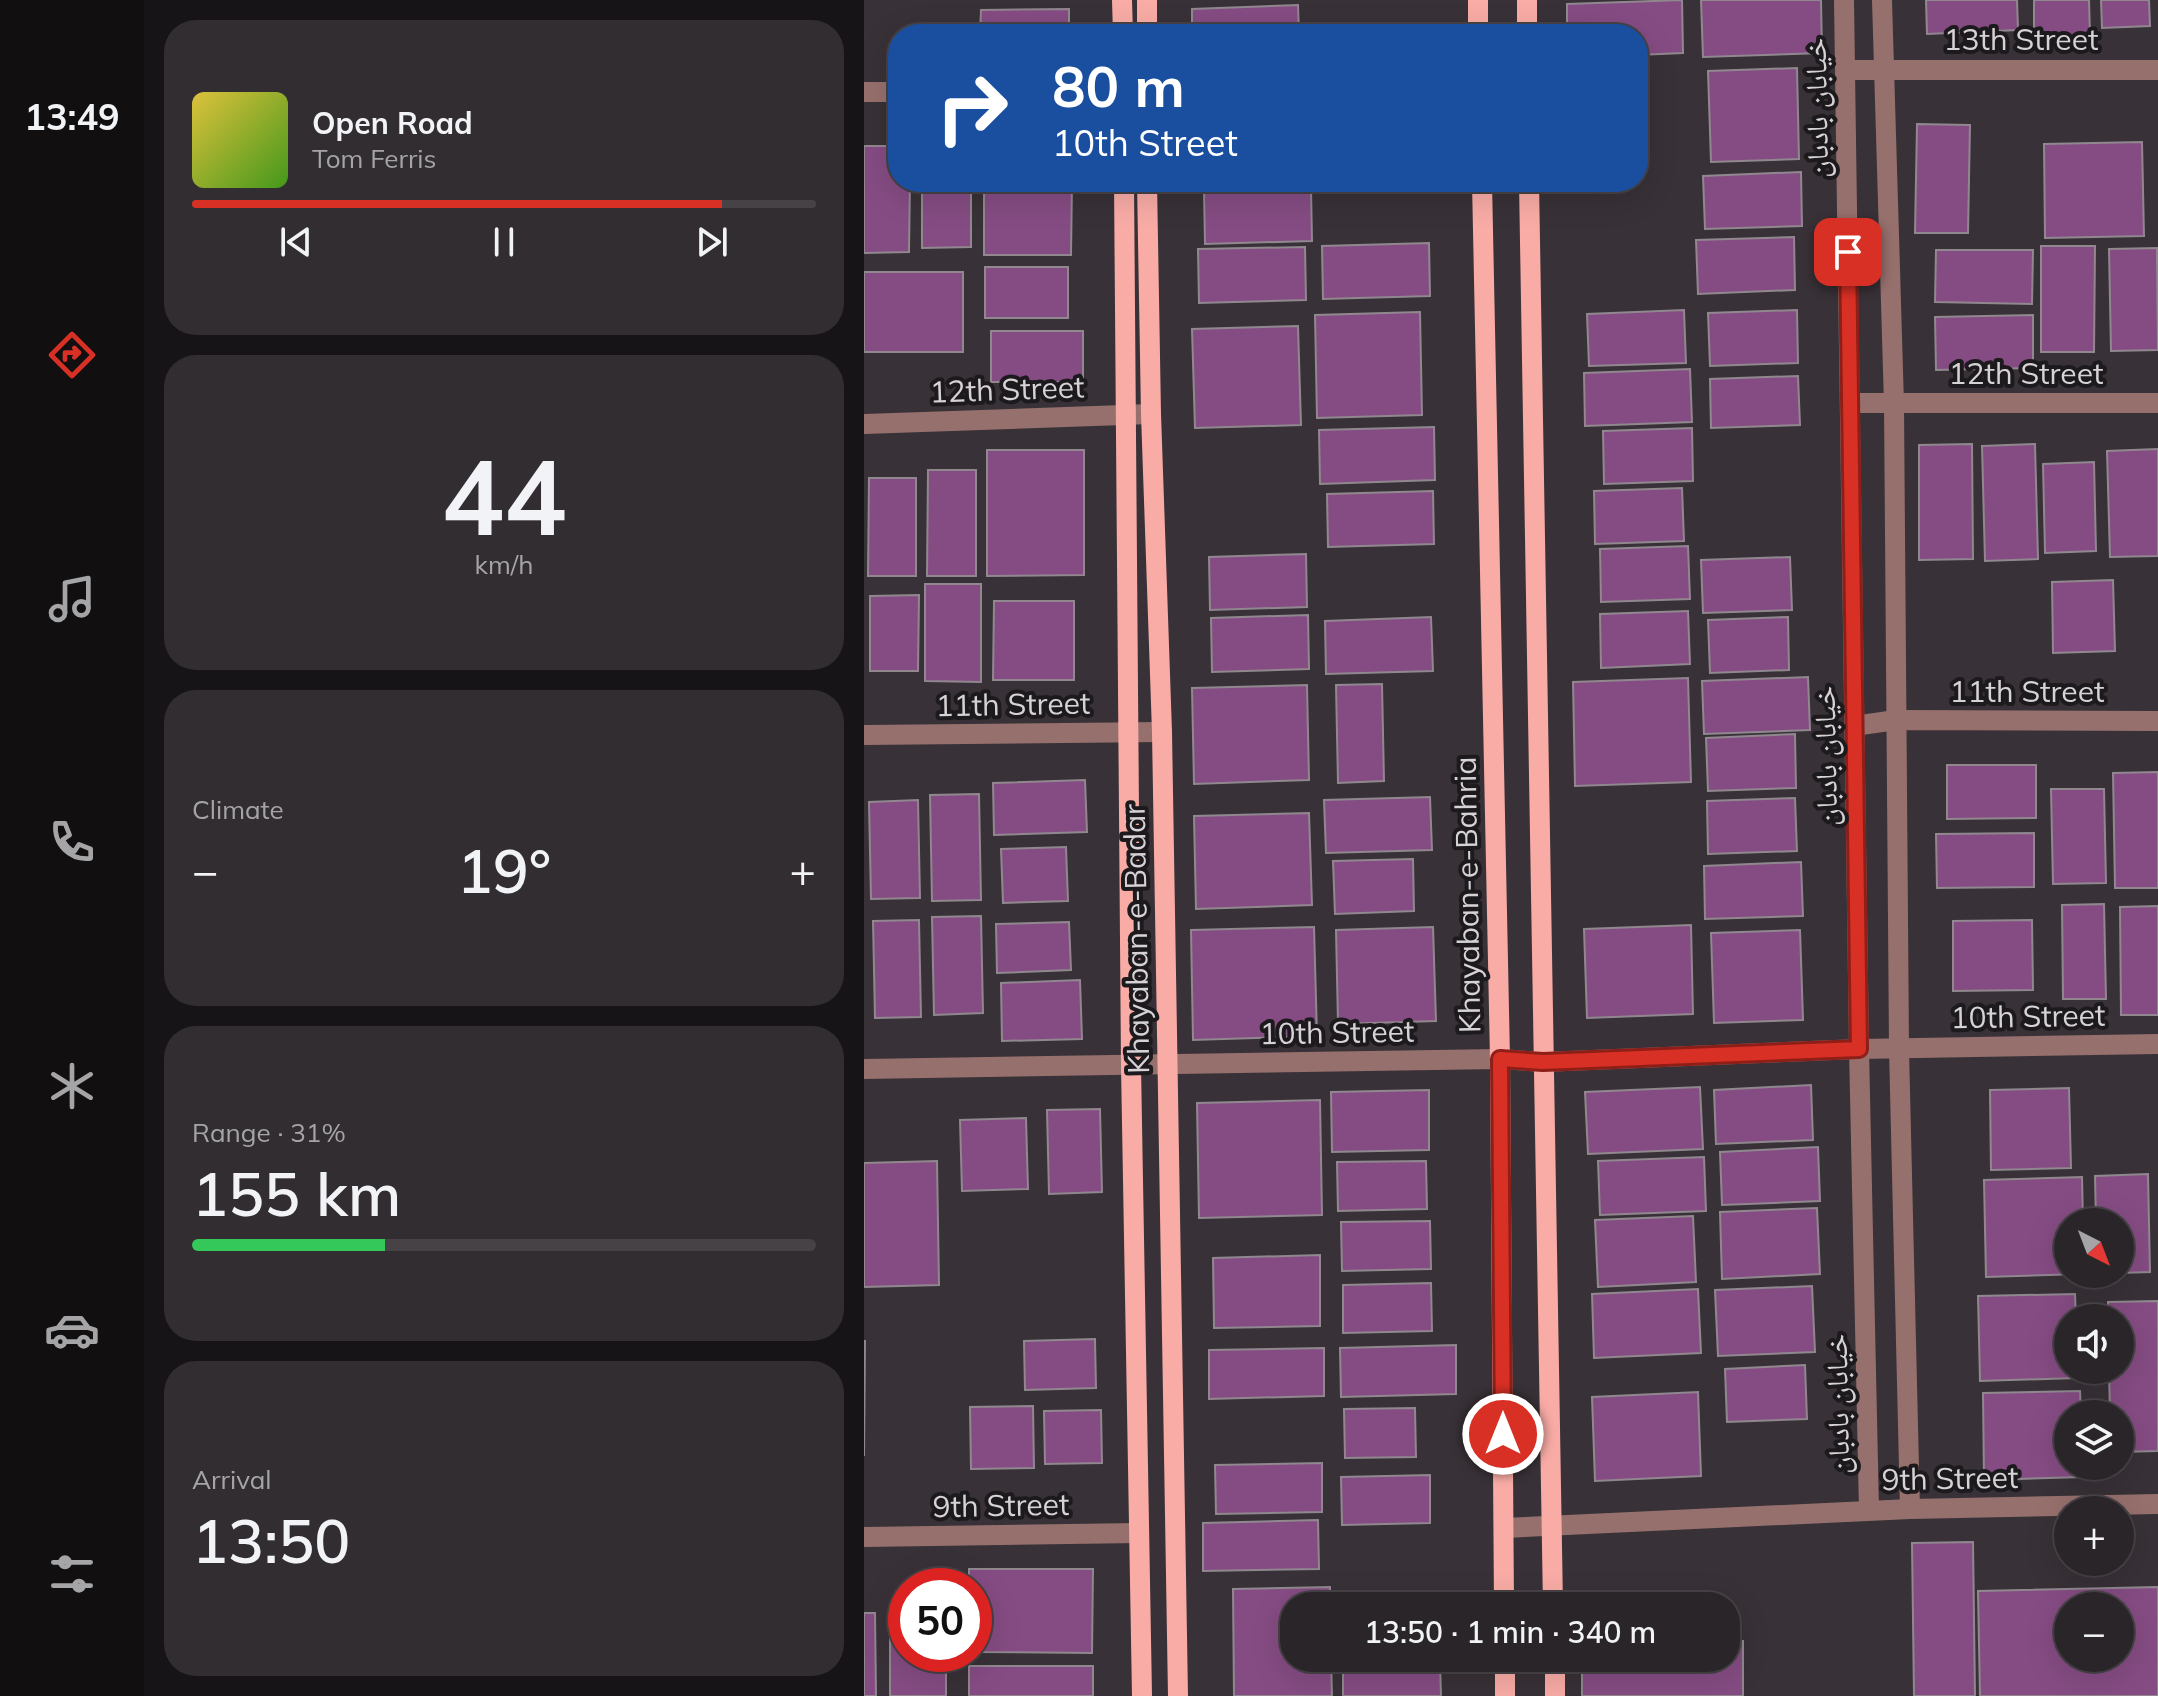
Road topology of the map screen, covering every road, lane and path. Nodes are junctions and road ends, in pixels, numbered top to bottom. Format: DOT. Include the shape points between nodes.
graph roads {
  1 [pos="1122,0"];
  2 [pos="1147,0"];
  3 [pos="1478,0"];
  4 [pos="1527,0"];
  5 [pos="1844,0"];
  6 [pos="1882,0"];
  7 [pos="1123,24"];
  8 [pos="1147,24"];
  9 [pos="1478,24"];
  10 [pos="1527,24"];
  11 [pos="1883,68"];
  12 [pos="1846,70"];
  13 [pos="2158,70"];
  14 [pos="864,92"];
  15 [pos="888,92"];
  16 [pos="1124,192"];
  17 [pos="1147,192"];
  18 [pos="1482,192"];
  19 [pos="1529,192"];
  20 [pos="1851,403"];
  21 [pos="2158,403"];
  22 [pos="1894,404"];
  23 [pos="1151,414"];
  24 [pos="1124,415"];
  25 [pos="864,424"];
  26 [pos="1896,720"];
  27 [pos="2158,721"];
  28 [pos="1854,726"];
  29 [pos="1130,732"];
  30 [pos="1162,732"];
  31 [pos="864,735"];
  32 [pos="2158,1044"];
  33 [pos="1859,1049"];
  34 [pos="1899,1049"];
  35 [pos="1500,1059"];
  36 [pos="1543,1062"];
  37 [pos="1168,1065"];
  38 [pos="1131,1066"];
  39 [pos="864,1069"];
  40 [pos="2158,1504"];
  41 [pos="1910,1509"];
  42 [pos="1869,1510"];
  43 [pos="1552,1524"];
  44 [pos="1504,1528"];
  45 [pos="1139,1533"];
  46 [pos="864,1537"];
  47 [pos="1504,1592"];
  48 [pos="1553,1592"];
  49 [pos="1505,1672"];
  50 [pos="1555,1672"];
  51 [pos="1142,1696"];
  52 [pos="1178,1696"];
  53 [pos="1505,1696"];
  54 [pos="1555,1696"];
  1 -- 7 [label="main road"];
  2 -- 8 [label="main road"];
  3 -- 9 [label="main road"];
  4 -- 10 [label="main road"];
  5 -- 12 [label="street, خیابان بادبان"];
  6 -- 11 [label="street"];
  11 -- 12 [label="street, 13th Street"];
  11 -- 13 [label="street, 13th Street"];
  11 -- 22 [label="street"];
  12 -- 20 [label="street, خیابان بادبان"];
  14 -- 15 [label="street"];
  16 -- 24 [label="main road, Khayaban-e-Badar"];
  17 -- 23 [label="main road, Khayaban-e-Badar"];
  18 -- 35 [label="main road, Khayaban-e-Bahria"];
  19 -- 36 [label="main road"];
  20 -- 22 [label="street, 12th Street"];
  20 -- 28 [label="street, خیابان بادبان"];
  21 -- 22 [label="street, 12th Street"];
  22 -- 26 [label="street"];
  23 -- 24 [label="street, 12th Street"];
  23 -- 30 [label="main road, Khayaban-e-Badar"];
  24 -- 25 [label="street, 12th Street"];
  24 -- 29 [label="main road, Khayaban-e-Badar"];
  26 -- 27 [label="street, 11th Street"];
  26 -- 28 [label="street, 11th Street"];
  26 -- 34 [label="street"];
  28 -- 33 [label="street, خیابان بادبان"];
  29 -- 30 [label="street, 11th Street"];
  29 -- 31 [label="street, 11th Street"];
  29 -- 38 [label="main road, Khayaban-e-Badar"];
  30 -- 37 [label="main road, Khayaban-e-Badar"];
  32 -- 34 [label="street, 10th Street"];
  33 -- 34 [label="street, 10th Street"];
  33 -- 36 [label="street, 10th Street"];
  33 -- 42 [label="street, خیابان بادبان"];
  34 -- 41 [label="street"];
  35 -- 36 [label="street, 10th Street"];
  35 -- 37 [label="street, 10th Street"];
  35 -- 44 [label="main road, Khayaban-e-Bahria"];
  36 -- 43 [label="main road"];
  37 -- 38 [label="street, 10th Street"];
  37 -- 52 [label="main road, Khayaban-e-Badar"];
  38 -- 39 [label="street, 10th Street"];
  38 -- 45 [label="main road, Khayaban-e-Badar"];
  40 -- 41 [label="street, 9th Street"];
  41 -- 42 [label="street, 9th Street"];
  42 -- 43 [label="street, 9th Street"];
  43 -- 44 [label="street, 9th Street"];
  43 -- 48 [label="main road"];
  44 -- 47 [label="main road, Khayaban-e-Bahria"];
  45 -- 46 [label="street, 9th Street"];
  45 -- 51 [label="main road, Khayaban-e-Badar"];
  49 -- 53 [label="main road"];
  50 -- 54 [label="main road"];
}
